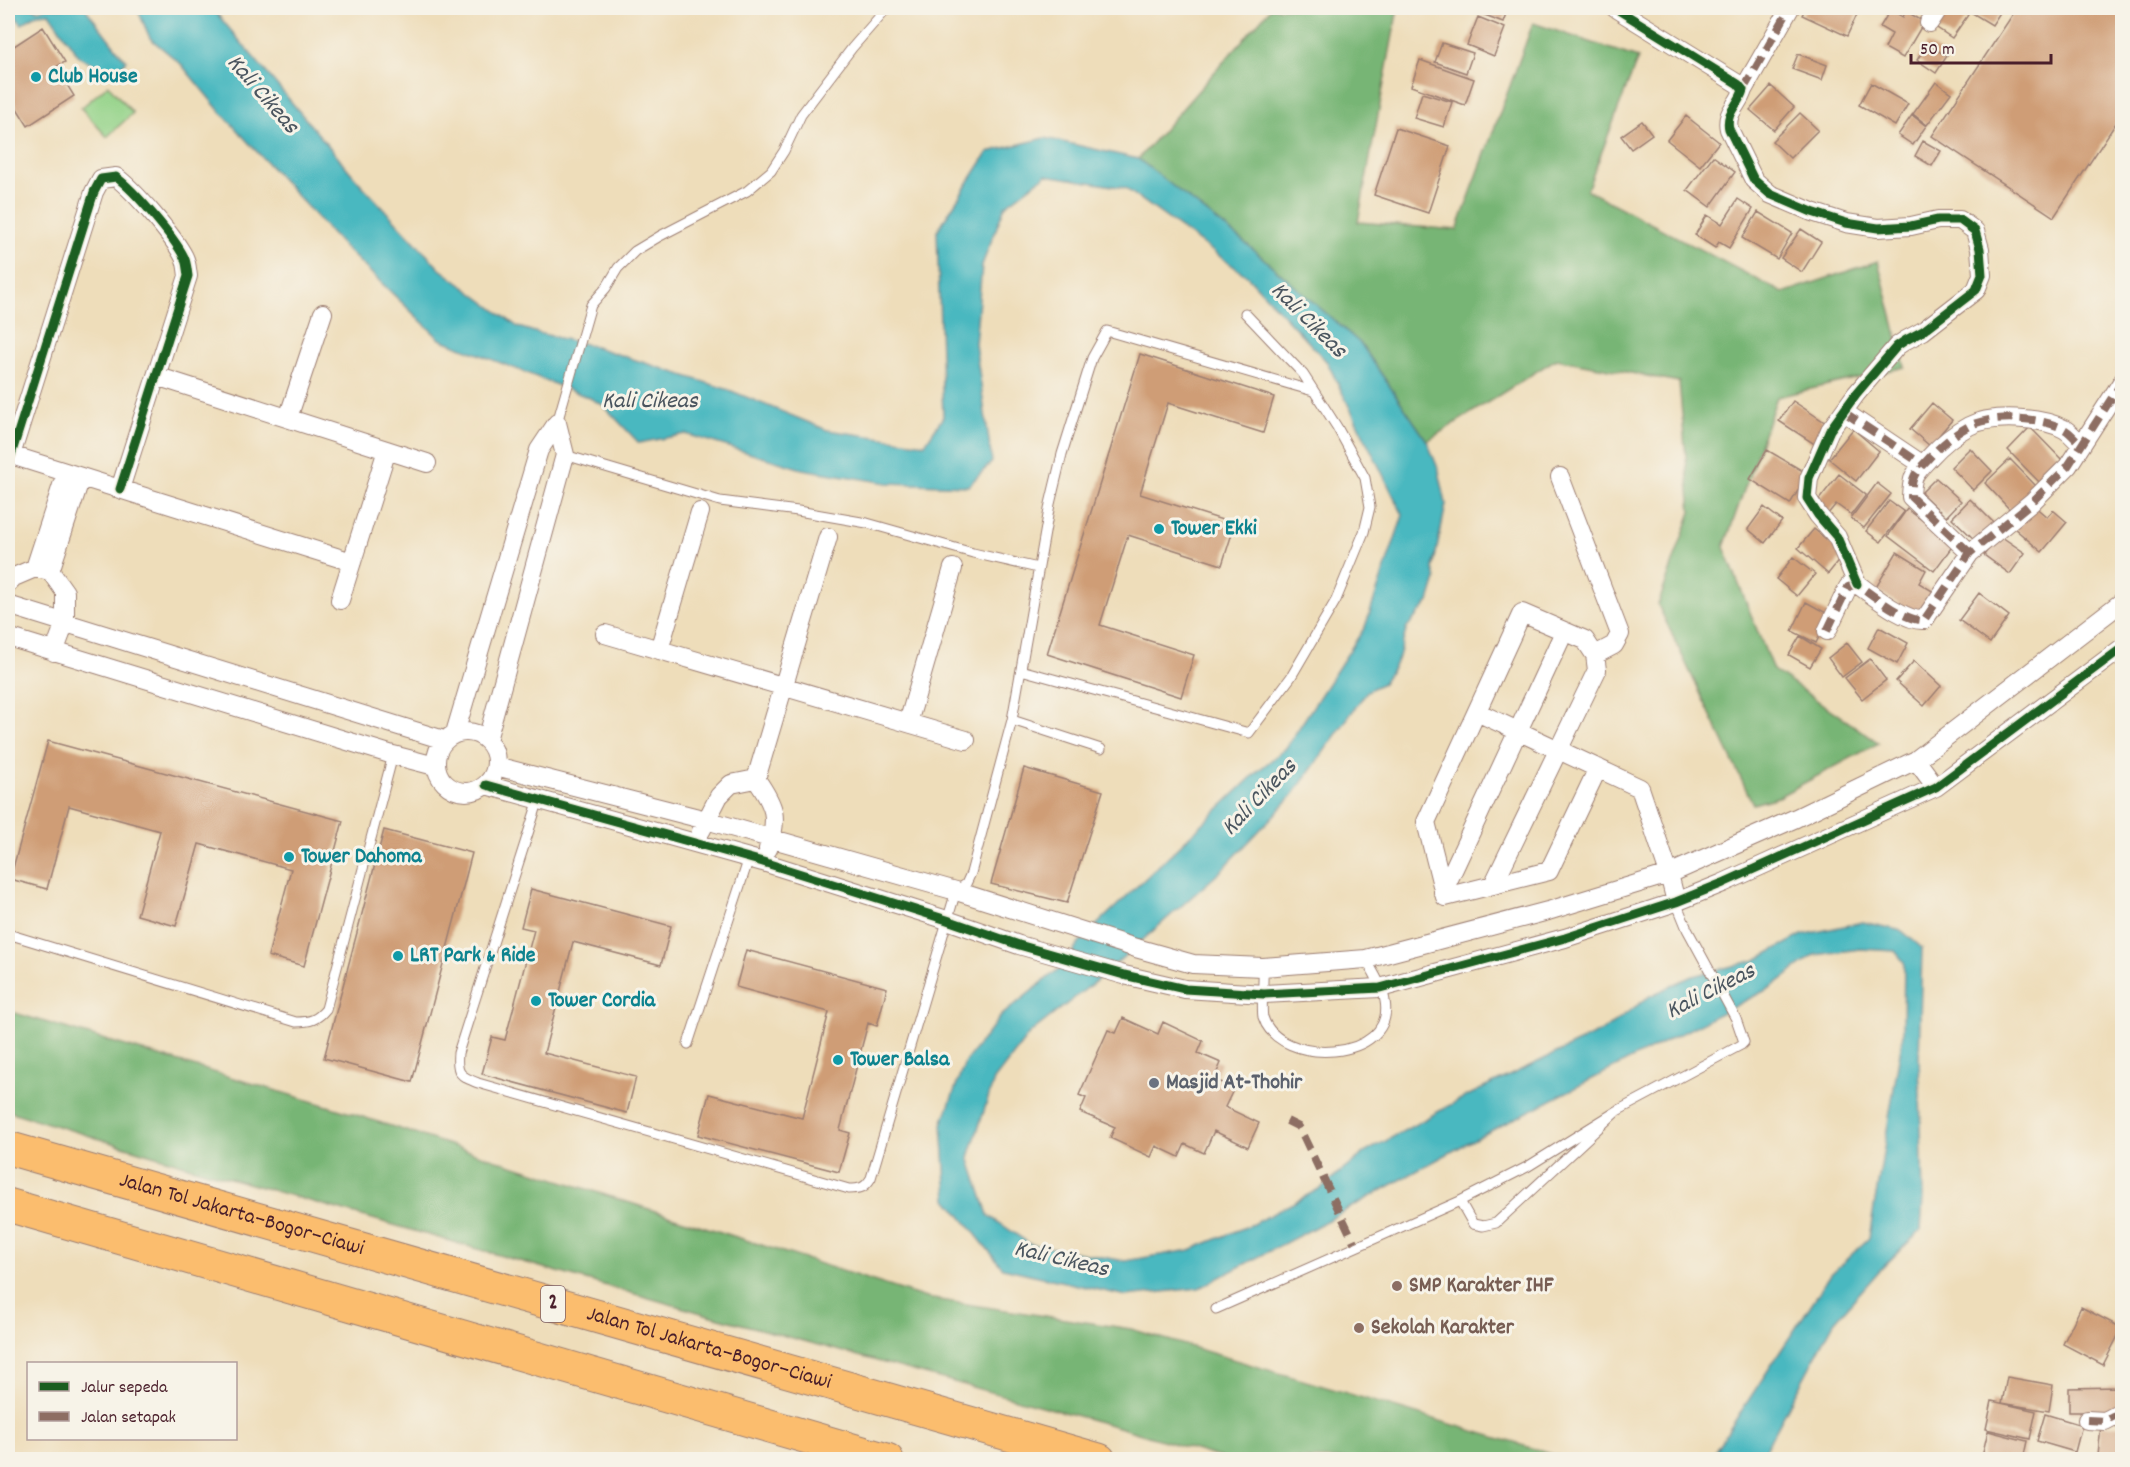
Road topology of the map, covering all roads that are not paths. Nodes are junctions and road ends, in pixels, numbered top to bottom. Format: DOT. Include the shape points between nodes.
graph roads {
  1 [pos="887,8"];
  2 [pos="1615,8"];
  3 [pos="1790,8"];
  4 [pos="1743,90"];
  5 [pos="323,313"];
  6 [pos="1245,313"];
  7 [pos="156,376"];
  8 [pos="2122,382"];
  9 [pos="1313,390"];
  10 [pos="1844,412"];
  11 [pos="288,418"];
  12 [pos="559,418"];
  13 [pos="2080,444"];
  14 [pos="387,450"];
  15 [pos="9,455"];
  16 [pos="565,455"];
  17 [pos="426,463"];
  18 [pos="1923,465"];
  19 [pos="73,475"];
  20 [pos="1560,477"];
  21 [pos="120,489"];
  22 [pos="700,512"];
  23 [pos="828,537"];
  24 [pos="1970,553"];
  25 [pos="352,562"];
  26 [pos="1038,567"];
  27 [pos="953,568"];
  28 [pos="42,570"];
  29 [pos="8,583"];
  30 [pos="1857,584"];
  31 [pos="340,600"];
  32 [pos="2122,602"];
  33 [pos="8,605"];
  34 [pos="65,623"];
  35 [pos="1827,631"];
  36 [pos="1564,632"];
  37 [pos="605,634"];
  38 [pos="8,637"];
  39 [pos="2122,648"];
  40 [pos="659,650"];
  41 [pos="54,652"];
  42 [pos="1595,655"];
  43 [pos="1021,670"];
  44 [pos="784,686"];
  45 [pos="1477,711"];
  46 [pos="1012,720"];
  47 [pos="908,723"];
  48 [pos="1518,730"];
  49 [pos="449,736"];
  50 [pos="487,740"];
  51 [pos="966,740"];
  52 [pos="1101,749"];
  53 [pos="1558,749"];
  54 [pos="393,755"];
  55 [pos="1916,760"];
  56 [pos="435,766"];
  57 [pos="496,766"];
  58 [pos="1598,768"];
  59 [pos="756,779"];
  60 [pos="486,785"];
  61 [pos="1936,787"];
  62 [pos="539,799"];
  63 [pos="706,820"];
  64 [pos="771,839"];
  65 [pos="696,844"];
  66 [pos="756,860"];
  67 [pos="1669,874"];
  68 [pos="1493,885"];
  69 [pos="956,891"];
  70 [pos="1443,892"];
  71 [pos="1676,902"];
  72 [pos="1548,910"];
  73 [pos="947,920"];
  74 [pos="8,934"];
  75 [pos="1565,938"];
  76 [pos="1366,959"];
  77 [pos="1263,967"];
  78 [pos="1380,988"];
  79 [pos="1264,994"];
  80 [pos="688,1044"];
  81 [pos="1617,1111"];
  82 [pos="8,1148"];
  83 [pos="1460,1201"];
  84 [pos="8,1205"];
  85 [pos="1354,1242"];
  86 [pos="1216,1309"];
  87 [pos="2122,1412"];
  88 [pos="2087,1420"];
  89 [pos="887,1460"];
  90 [pos="1099,1460"];
  1 -- 12 [label="lane" via="801,115 771,171 747,191 635,250 618,268 591,305"];
  2 -- 4 [label="street"];
  3 -- 4 [label="street"];
  4 -- 10 [label="street" via="1730,111 1729,129 1754,180 1770,194 1859,226 1893,228 1960,220 1975,231 1982,275 1976,290 1897,346"];
  5 -- 11 [label="street"];
  6 -- 9 [label="lane"];
  7 -- 11 [label="street"];
  7 -- 15 [label="street" via="188,276 186,260 127,186 116,177 100,179"];
  7 -- 21 [label="street"];
  8 -- 13 [label="street"];
  9 -- 26 [label="lane" via="1107,331 1092,358 1062,454"];
  9 -- 43 [label="lane" via="1365,478 1370,507 1336,600 1291,677 1249,733"];
  10 -- 18 [label="street"];
  10 -- 30 [label="street" via="1830,430 1809,478 1807,498 1837,537"];
  11 -- 14 [label="street"];
  12 -- 16 [label="street"];
  12 -- 49 [label="street" via="539,450"];
  13 -- 18 [label="street" via="2066,429 2029,418 2004,418 1971,424 1949,438"];
  13 -- 24 [label="street" via="2068,466 2049,486"];
  14 -- 17 [label="street"];
  14 -- 25 [label="street"];
  15 -- 19 [label="street"];
  16 -- 26 [label="lane" via="720,501 867,523"];
  16 -- 50 [label="street"];
  18 -- 24 [label="street" via="1912,477 1911,497"];
  19 -- 21 [label="street"];
  19 -- 28 [label="street"];
  20 -- 42 [label="street" via="1620,634 1614,645"];
  21 -- 25 [label="street"];
  22 -- 40 [label="street"];
  23 -- 44 [label="street"];
  24 -- 30 [label="street" via="1924,620 1903,615"];
  25 -- 31 [label="street"];
  26 -- 43 [label="lane"];
  27 -- 47 [label="street"];
  28 -- 29 [label="street" via="14,577"];
  28 -- 34 [label="street" via="65,592"];
  30 -- 35 [label="street" via="1848,587"];
  32 -- 55 [label="street"];
  33 -- 34 [label="street"];
  34 -- 41 [label="street"];
  34 -- 49 [label="street"];
  36 -- 42 [label="street" via="1585,640"];
  36 -- 45 [label="street" via="1522,613"];
  36 -- 48 [label="street"];
  37 -- 40 [label="street"];
  38 -- 41 [label="street"];
  39 -- 61 [label="street"];
  40 -- 44 [label="street"];
  41 -- 54 [label="street"];
  42 -- 53 [label="street" via="1597,669"];
  43 -- 46 [label="lane"];
  44 -- 47 [label="street"];
  44 -- 59 [label="street"];
  45 -- 48 [label="street"];
  45 -- 70 [label="street" via="1426,822"];
  46 -- 52 [label="lane"];
  46 -- 69 [label="lane" via="971,873 966,884"];
  47 -- 51 [label="street"];
  48 -- 53 [label="street"];
  48 -- 70 [label="street"];
  49 -- 50 [label="street" via="466,731"];
  49 -- 56 [label="street" via="436,752"];
  50 -- 57 [label="street" via="496,756"];
  53 -- 58 [label="street"];
  53 -- 68 [label="street"];
  54 -- 56 [label="street"];
  54 -- 74 [label="lane" via="326,1009 318,1018 296,1022"];
  55 -- 61 [label="street"];
  55 -- 67 [label="street"];
  56 -- 60 [label="street" via="442,782 455,791 471,792"];
  57 -- 60 [label="street"];
  57 -- 63 [label="street"];
  58 -- 67 [label="street" via="1640,788"];
  58 -- 68 [label="street" via="1549,871"];
  59 -- 63 [label="street" via="732,784 718,796"];
  59 -- 64 [label="street" via="772,802 775,825"];
  60 -- 62 [label="street"];
  61 -- 71 [label="street"];
  62 -- 65 [label="street"];
  62 -- 73 [label="lane" via="458,1053 457,1067 462,1076 489,1087 859,1189 867,1186 871,1178"];
  63 -- 64 [label="street"];
  63 -- 65 [label="street"];
  64 -- 66 [label="street"];
  64 -- 69 [label="street"];
  65 -- 66 [label="street"];
  66 -- 73 [label="street"];
  66 -- 80 [label="lane"];
  67 -- 71 [label="street"];
  67 -- 72 [label="street"];
  68 -- 70 [label="street" via="1445,897"];
  69 -- 73 [label="lane"];
  69 -- 77 [label="street" via="1193,963"];
  71 -- 75 [label="street"];
  71 -- 81 [label="lane" via="1744,1038 1742,1045"];
  72 -- 75 [label="street"];
  72 -- 76 [label="street"];
  73 -- 79 [label="street" via="1124,975 1185,989"];
  75 -- 78 [label="street"];
  76 -- 77 [label="street"];
  76 -- 78 [label="lane"];
  77 -- 79 [label="lane"];
  78 -- 79 [label="street"];
  78 -- 79 [label="lane" via="1386,1002 1383,1024 1372,1038 1357,1046 1332,1051 1306,1050 1286,1043 1269,1029 1263,1016"];
  81 -- 83 [label="lane" via="1527,1167"];
  81 -- 83 [label="lane" via="1496,1223 1473,1224"];
  82 -- 90 [label="highway, Jalan Tol Jakarta–Bogor–Ciawi / 2"];
  83 -- 85 [label="lane"];
  83 -- 86 [label="lane"];
  84 -- 89 [label="highway"];
  87 -- 88 [label="street" via="2105,1421"];
}
